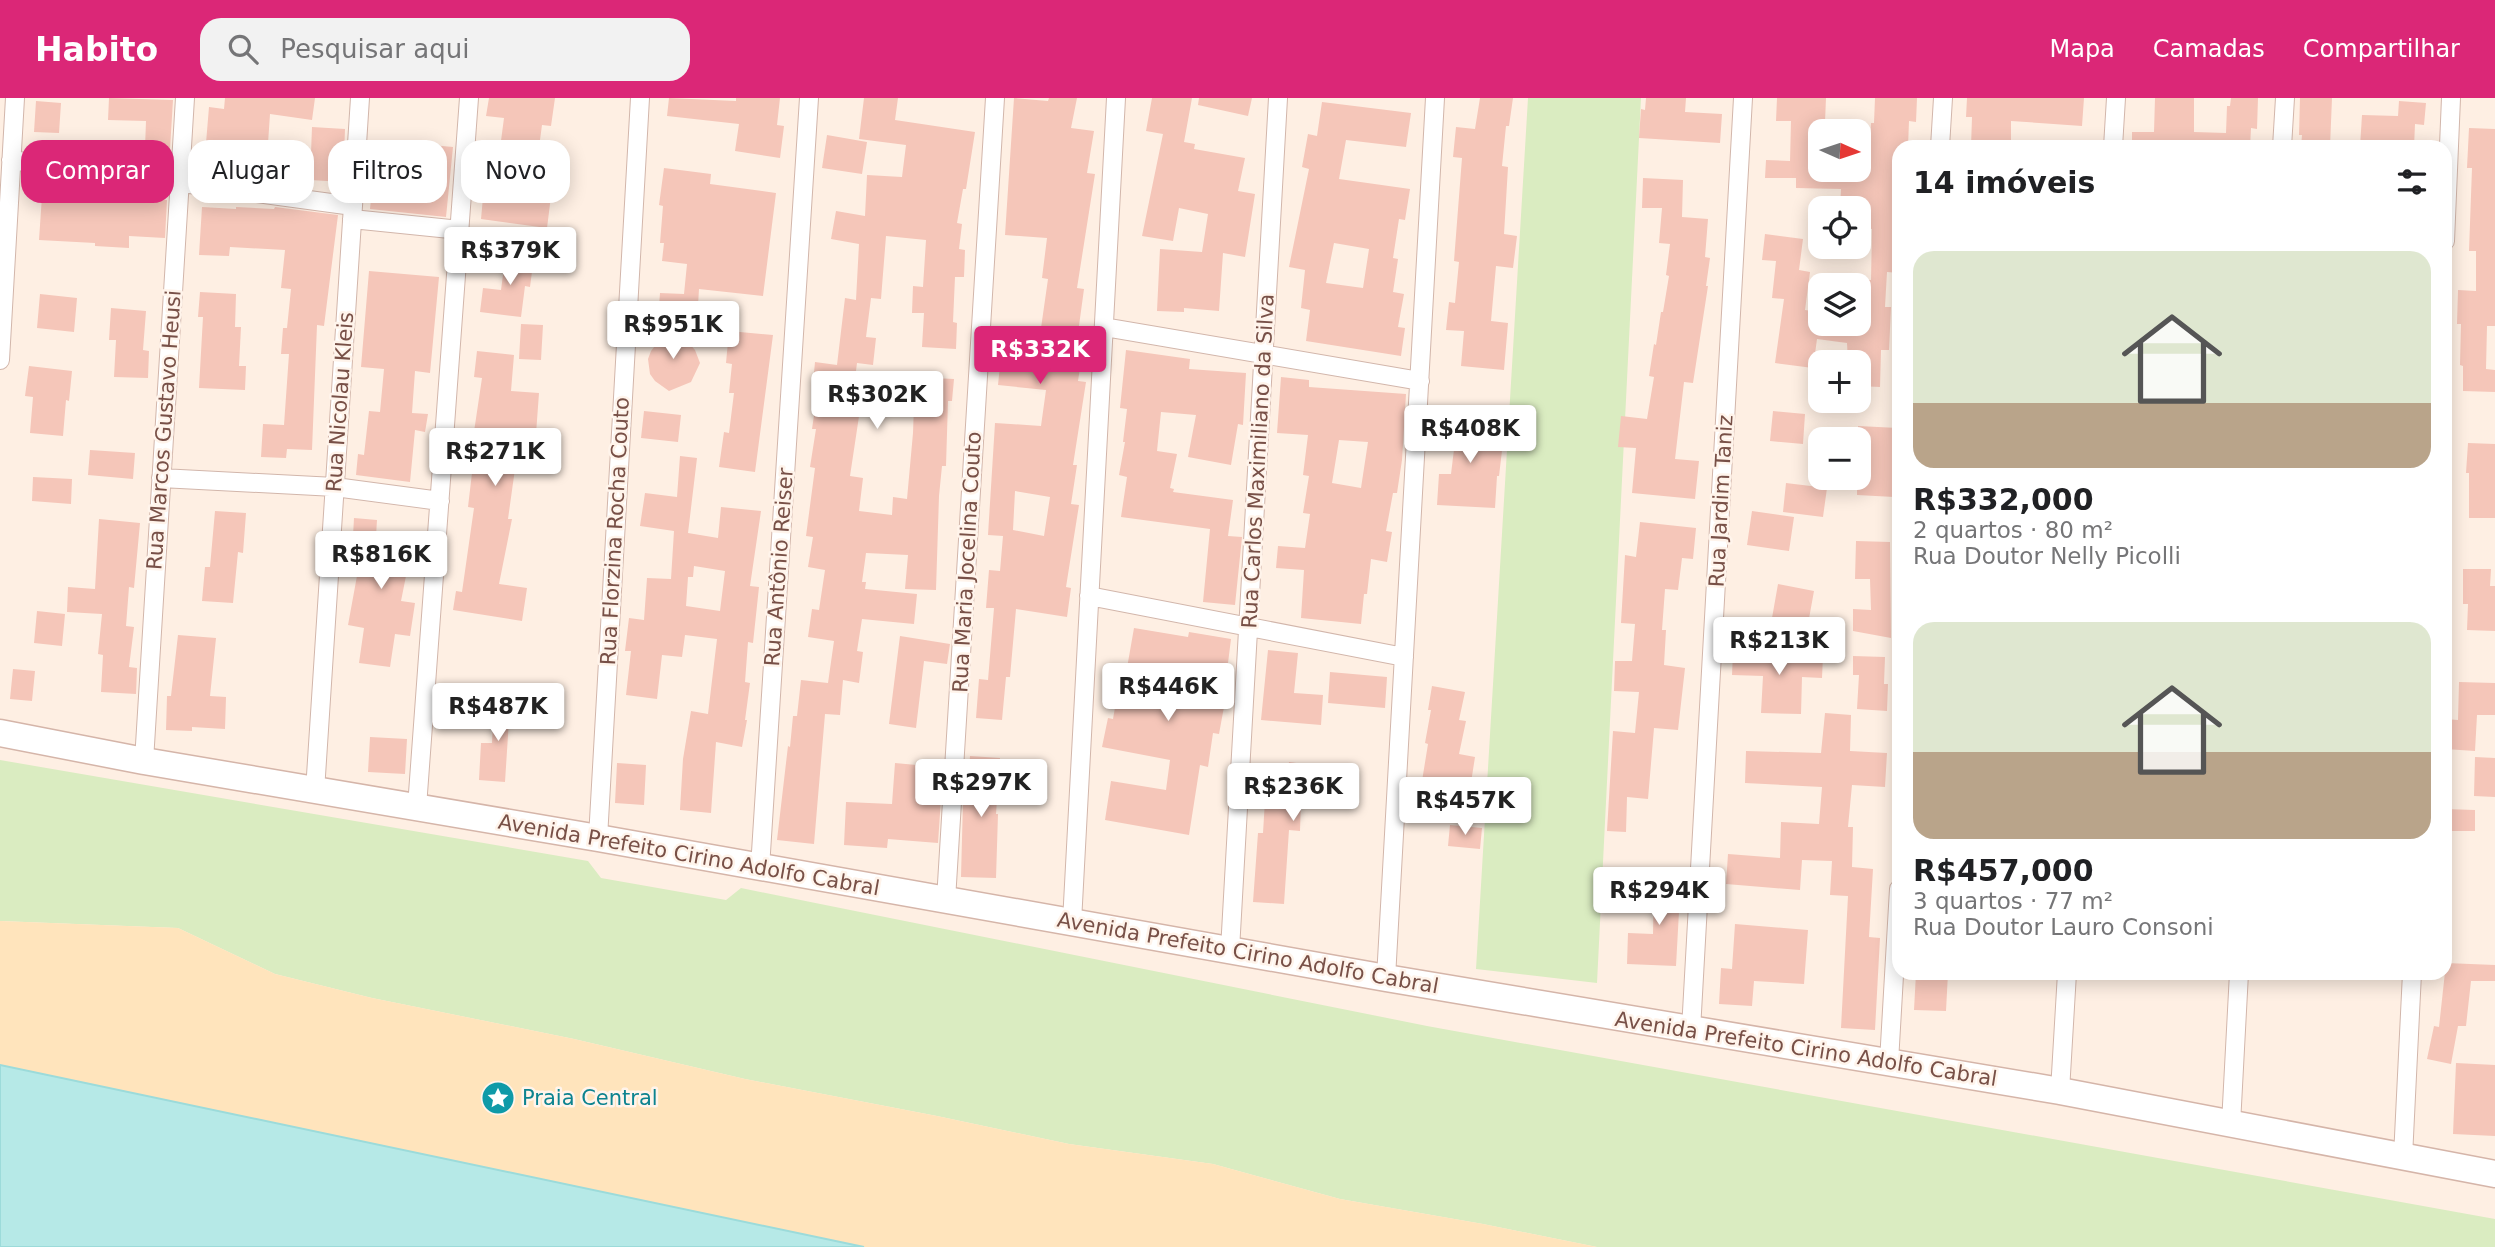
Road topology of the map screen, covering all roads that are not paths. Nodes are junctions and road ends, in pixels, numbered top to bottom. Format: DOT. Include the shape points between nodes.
graph roads {
  1 [pos="15,98"];
  2 [pos="185,98"];
  3 [pos="360,98"];
  4 [pos="469,98"];
  5 [pos="640,98"];
  6 [pos="809,98"];
  7 [pos="995,98"];
  8 [pos="1116,98"];
  9 [pos="1278,98"];
  10 [pos="1435,98"];
  11 [pos="1743,98"];
  12 [pos="1943,98"];
  13 [pos="2116,98"];
  14 [pos="2285,98"];
  15 [pos="2451,98"];
  16 [pos="1940,140"];
  17 [pos="2113,140"];
  18 [pos="2282,140"];
  19 [pos="2449,140"];
  20 [pos="11,160"];
  21 [pos="179,183"];
  22 [pos="353,212"];
  23 [pos="460,230"];
  24 [pos="1104,327"];
  25 [pos="1264,355"];
  26 [pos="0,360"];
  27 [pos="1420,381"];
  28 [pos="161,478"];
  29 [pos="335,487"];
  30 [pos="440,501"];
  31 [pos="1089,596"];
  32 [pos="1248,627"];
  33 [pos="1404,657"];
  34 [pos="0,733"];
  35 [pos="144,761"];
  36 [pos="315,791"];
  37 [pos="417,807"];
  38 [pos="598,838"];
  39 [pos="760,868"];
  40 [pos="946,900"];
  41 [pos="1072,922"];
  42 [pos="1230,950"];
  43 [pos="1386,978"];
  44 [pos="1894,980"];
  45 [pos="2067,980"];
  46 [pos="2239,980"];
  47 [pos="2412,980"];
  48 [pos="1691,1030"];
  49 [pos="1889,1062"];
  50 [pos="2060,1091"];
  51 [pos="2231,1124"];
  52 [pos="2403,1157"];
  53 [pos="2495,1174"];
  1 -- 20 [label="street"];
  2 -- 21 [label="street, Rua Marcos Gustavo Heusi"];
  3 -- 22 [label="street, Rua Nicolau Kleis"];
  4 -- 23 [label="street"];
  5 -- 38 [label="street, Rua Florzina Rocha Couto"];
  6 -- 39 [label="street, Rua Antônio Reiser"];
  7 -- 40 [label="street, Rua Maria Jocelina Couto"];
  8 -- 24 [label="street"];
  9 -- 25 [label="street, Rua Carlos Maximiliano da Silva"];
  10 -- 27 [label="street"];
  11 -- 48 [label="street, Rua Jardim Taniz"];
  12 -- 16 [label="street"];
  13 -- 17 [label="street"];
  14 -- 18 [label="street"];
  15 -- 19 [label="street"];
  20 -- 21 [label="street"];
  20 -- 26 [label="street"];
  21 -- 22 [label="street"];
  21 -- 28 [label="street, Rua Marcos Gustavo Heusi"];
  22 -- 23 [label="street"];
  22 -- 29 [label="street, Rua Nicolau Kleis"];
  23 -- 30 [label="street"];
  24 -- 25 [label="street"];
  24 -- 31 [label="street"];
  25 -- 27 [label="street"];
  25 -- 32 [label="street, Rua Carlos Maximiliano da Silva"];
  27 -- 33 [label="street"];
  28 -- 29 [label="street"];
  28 -- 35 [label="street, Rua Marcos Gustavo Heusi"];
  29 -- 30 [label="street"];
  29 -- 36 [label="street, Rua Nicolau Kleis"];
  30 -- 37 [label="street"];
  31 -- 32 [label="street"];
  31 -- 41 [label="street"];
  32 -- 33 [label="street"];
  32 -- 42 [label="street, Rua Carlos Maximiliano da Silva"];
  33 -- 43 [label="street"];
  34 -- 35 [label="main road, Avenida Prefeito Cirino Adolfo Cabral"];
  35 -- 36 [label="main road, Avenida Prefeito Cirino Adolfo Cabral"];
  36 -- 37 [label="main road, Avenida Prefeito Cirino Adolfo Cabral"];
  37 -- 38 [label="main road, Avenida Prefeito Cirino Adolfo Cabral"];
  38 -- 39 [label="main road, Avenida Prefeito Cirino Adolfo Cabral"];
  39 -- 40 [label="main road, Avenida Prefeito Cirino Adolfo Cabral"];
  40 -- 41 [label="main road, Avenida Prefeito Cirino Adolfo Cabral"];
  41 -- 42 [label="main road, Avenida Prefeito Cirino Adolfo Cabral"];
  42 -- 43 [label="main road, Avenida Prefeito Cirino Adolfo Cabral"];
  43 -- 48 [label="main road, Avenida Prefeito Cirino Adolfo Cabral"];
  44 -- 49 [label="street"];
  45 -- 50 [label="street"];
  46 -- 51 [label="street"];
  47 -- 52 [label="street"];
  48 -- 49 [label="main road, Avenida Prefeito Cirino Adolfo Cabral"];
  49 -- 50 [label="main road, Avenida Prefeito Cirino Adolfo Cabral"];
  50 -- 51 [label="main road, Avenida Prefeito Cirino Adolfo Cabral"];
  51 -- 52 [label="main road, Avenida Prefeito Cirino Adolfo Cabral"];
  52 -- 53 [label="main road, Avenida Prefeito Cirino Adolfo Cabral"];
}
